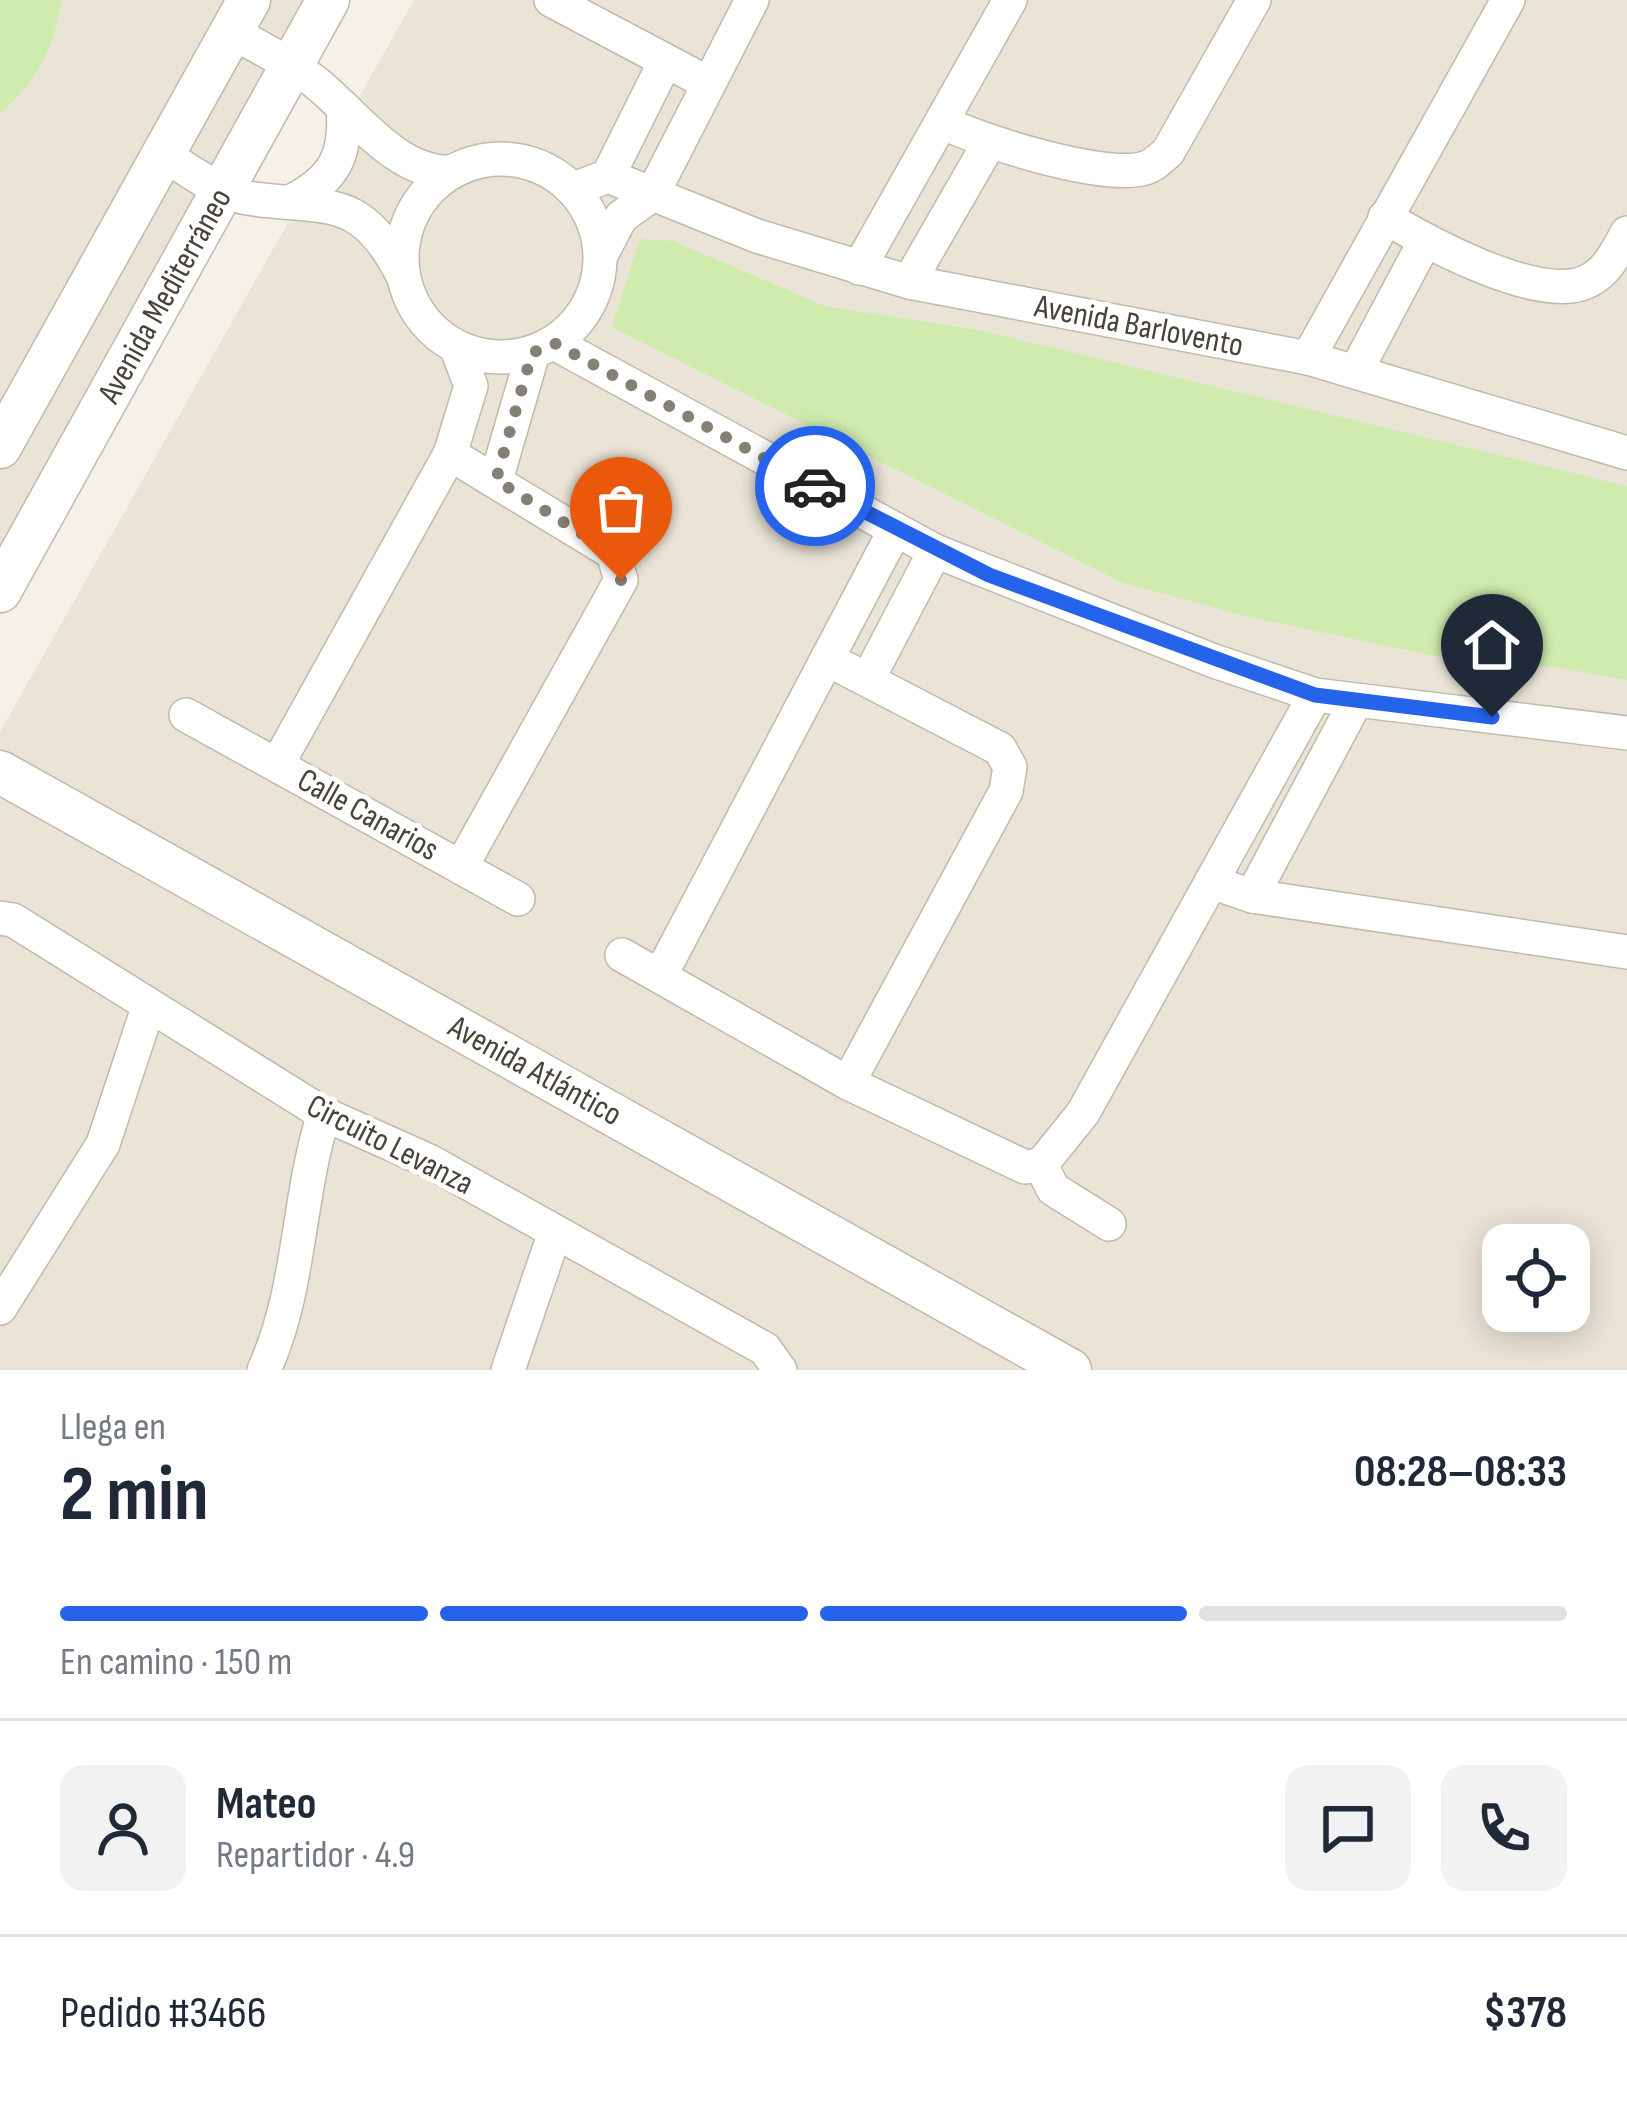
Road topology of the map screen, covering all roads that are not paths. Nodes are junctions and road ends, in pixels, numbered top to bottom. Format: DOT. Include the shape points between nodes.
graph roads {
  1 [pos="328,0"];
  2 [pos="551,0"];
  3 [pos="752,0"];
  4 [pos="1010,0"];
  5 [pos="1254,0"];
  6 [pos="1508,0"];
  7 [pos="240,16"];
  8 [pos="664,62"];
  9 [pos="290,66"];
  10 [pos="706,82"];
  11 [pos="343,107"];
  12 [pos="942,122"];
  13 [pos="988,145"];
  14 [pos="164,155"];
  15 [pos="452,172"];
  16 [pos="608,176"];
  17 [pos="224,190"];
  18 [pos="574,190"];
  19 [pos="652,195"];
  20 [pos="292,201"];
  21 [pos="1385,217"];
  22 [pos="1627,233"];
  23 [pos="1425,241"];
  24 [pos="601,255"];
  25 [pos="859,268"];
  26 [pos="402,274"];
  27 [pos="909,282"];
  28 [pos="543,348"];
  29 [pos="458,350"];
  30 [pos="1308,358"];
  31 [pos="1356,371"];
  32 [pos="0,447"];
  33 [pos="1627,453"];
  34 [pos="449,454"];
  35 [pos="496,480"];
  36 [pos="895,530"];
  37 [pos="935,551"];
  38 [pos="0,591"];
  39 [pos="826,659"];
  40 [pos="868,680"];
  41 [pos="1315,695"];
  42 [pos="1356,701"];
  43 [pos="186,715"];
  44 [pos="1627,733"];
  45 [pos="278,765"];
  46 [pos="0,772"];
  47 [pos="461,867"];
  48 [pos="1210,882"];
  49 [pos="1252,896"];
  50 [pos="518,899"];
  51 [pos="0,918"];
  52 [pos="1627,952"];
  53 [pos="622,955"];
  54 [pos="660,976"];
  55 [pos="149,1005"];
  56 [pos="848,1083"];
  57 [pos="324,1114"];
  58 [pos="1041,1165"];
  59 [pos="1109,1224"];
  60 [pos="555,1232"];
  61 [pos="0,1308"];
  62 [pos="264,1370"];
  63 [pos="508,1370"];
  64 [pos="780,1370"];
  65 [pos="1070,1370"];
  1 -- 9 [label="street, Avenida Mediterráneo"];
  2 -- 8 [label="street"];
  3 -- 10 [label="street"];
  4 -- 12 [label="street"];
  5 -- 13 [label="street" via="1168,152 1148,168 1124,171"];
  6 -- 21 [label="street"];
  7 -- 9 [label="street"];
  7 -- 14 [label="street, Avenida Mediterráneo"];
  8 -- 10 [label="street"];
  8 -- 16 [label="street"];
  9 -- 11 [label="street"];
  9 -- 17 [label="street, Avenida Mediterráneo"];
  10 -- 19 [label="street"];
  11 -- 15 [label="street" via="412,164"];
  11 -- 20 [label="street" via="336,168"];
  12 -- 13 [label="street"];
  12 -- 25 [label="street"];
  13 -- 27 [label="street"];
  14 -- 17 [label="street"];
  14 -- 32 [label="street, Avenida Mediterráneo"];
  15 -- 18 [label="street" via="515,159"];
  15 -- 26 [label="street" via="410,218"];
  16 -- 18 [label="street"];
  16 -- 19 [label="street, Avenida Barlovento"];
  17 -- 20 [label="street"];
  17 -- 38 [label="street, Avenida Mediterráneo"];
  18 -- 24 [label="street"];
  19 -- 24 [label="street" via="621,217"];
  19 -- 25 [label="street, Avenida Barlovento"];
  20 -- 26 [label="street" via="344,208 373,226"];
  21 -- 23 [label="street"];
  21 -- 30 [label="street"];
  22 -- 23 [label="street" via="1607,269 1579,285 1547,286"];
  23 -- 31 [label="street"];
  24 -- 28 [label="street" via="590,304"];
  25 -- 27 [label="street, Avenida Barlovento"];
  26 -- 29 [label="street" via="420,316"];
  27 -- 30 [label="street, Avenida Barlovento"];
  28 -- 29 [label="street" via="496,358"];
  28 -- 35 [label="street"];
  28 -- 36 [label="street"];
  29 -- 34 [label="street, Calle Canarios" via="470,386"];
  30 -- 31 [label="street, Avenida Barlovento"];
  31 -- 33 [label="street, Avenida Barlovento"];
  34 -- 35 [label="street, Calle Canarios"];
  34 -- 45 [label="street, Calle Canarios"];
  35 -- 47 [label="street, Calle Canarios" via="613,553 621,580"];
  36 -- 37 [label="street"];
  36 -- 39 [label="street"];
  37 -- 40 [label="street"];
  37 -- 41 [label="street"];
  39 -- 40 [label="street"];
  39 -- 54 [label="street"];
  40 -- 56 [label="street" via="1000,749 1010,767 1006,791"];
  41 -- 42 [label="street"];
  41 -- 48 [label="street"];
  42 -- 44 [label="street"];
  42 -- 49 [label="street"];
  43 -- 45 [label="street"];
  45 -- 47 [label="street, Calle Canarios"];
  46 -- 65 [label="street, Avenida Atlántico"];
  47 -- 50 [label="street"];
  48 -- 49 [label="street"];
  48 -- 58 [label="street" via="1083,1113"];
  49 -- 52 [label="street"];
  51 -- 55 [label="street, Circuito Levanza"];
  53 -- 54 [label="street"];
  54 -- 56 [label="street"];
  55 -- 57 [label="street, Circuito Levanza"];
  55 -- 61 [label="street" via="103,1144"];
  56 -- 58 [label="street" via="1025,1167"];
  57 -- 60 [label="street, Circuito Levanza"];
  57 -- 62 [label="street" via="278,1339"];
  58 -- 59 [label="street" via="1053,1189"];
  60 -- 63 [label="street"];
  60 -- 64 [label="street, Circuito Levanza" via="765,1349"];
}
